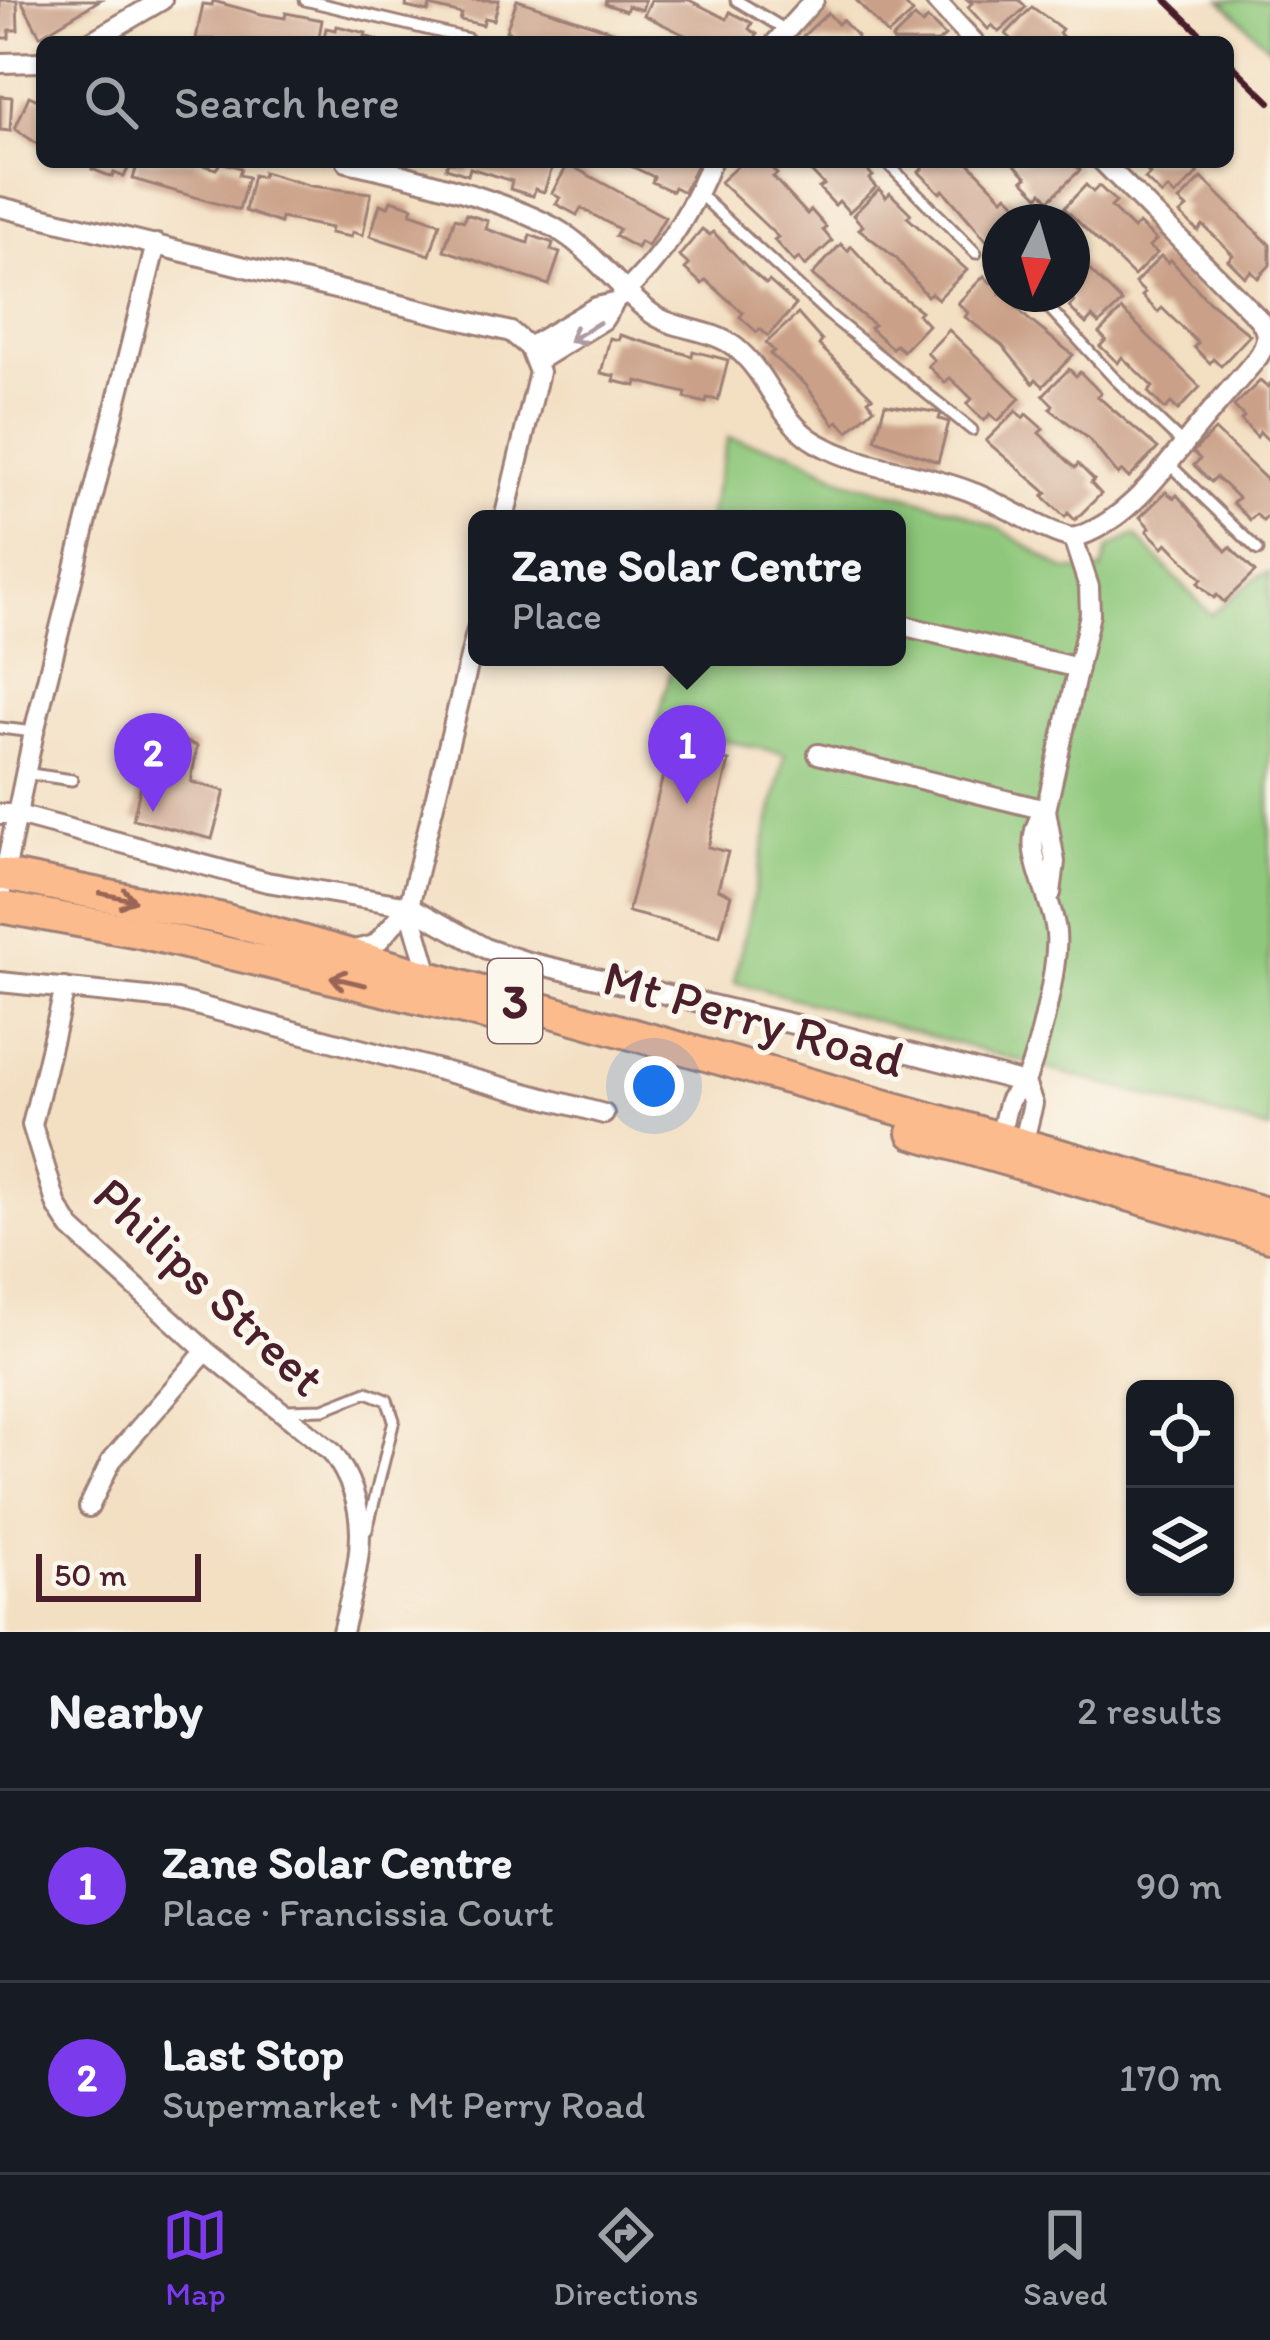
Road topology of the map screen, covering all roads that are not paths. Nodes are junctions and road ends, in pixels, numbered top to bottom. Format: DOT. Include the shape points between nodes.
graph roads {
  1 [pos="162,0"];
  2 [pos="305,0"];
  3 [pos="736,0"];
  4 [pos="814,0"];
  5 [pos="935,0"];
  6 [pos="100,36"];
  7 [pos="455,36"];
  8 [pos="781,36"];
  9 [pos="968,36"];
  10 [pos="36,62"];
  11 [pos="0,63"];
  12 [pos="367,168"];
  13 [pos="710,168"];
  14 [pos="892,168"];
  15 [pos="1109,168"];
  16 [pos="699,194"];
  17 [pos="0,207"];
  18 [pos="155,244"];
  19 [pos="976,253"];
  20 [pos="621,297"];
  21 [pos="1054,312"];
  22 [pos="1267,350"];
  23 [pos="533,354"];
  24 [pos="972,430"];
  25 [pos="1184,444"];
  26 [pos="1170,465"];
  27 [pos="506,510"];
  28 [pos="1073,538"];
  29 [pos="1258,550"];
  30 [pos="906,626"];
  31 [pos="468,666"];
  32 [pos="1078,668"];
  33 [pos="0,728"];
  34 [pos="34,732"];
  35 [pos="818,754"];
  36 [pos="24,773"];
  37 [pos="71,779"];
  38 [pos="1046,810"];
  39 [pos="7,814"];
  40 [pos="1,881"];
  41 [pos="409,906"];
  42 [pos="0,908"];
  43 [pos="345,952"];
  44 [pos="428,975"];
  45 [pos="0,982"];
  46 [pos="65,988"];
  47 [pos="1025,1083"];
  48 [pos="604,1114"];
  49 [pos="1009,1151"];
  50 [pos="1270,1214"];
  51 [pos="1270,1236"];
  52 [pos="206,1351"];
  53 [pos="272,1406"];
  54 [pos="89,1507"];
  55 [pos="361,1553"];
  56 [pos="342,1632"];
  1 -- 6 [label="street"];
  2 -- 7 [label="lane"];
  3 -- 8 [label="lane"];
  4 -- 8 [label="street"];
  5 -- 9 [label="street"];
  10 -- 11 [label="street"];
  12 -- 20 [label="street" via="535,218 578,244"];
  13 -- 16 [label="street"];
  14 -- 19 [label="lane"];
  15 -- 22 [label="street" via="1258,317"];
  16 -- 20 [label="street"];
  16 -- 24 [label="lane" via="828,314"];
  17 -- 18 [label="street"];
  18 -- 23 [label="street" via="499,327"];
  18 -- 34 [label="street"];
  20 -- 23 [label="street"];
  20 -- 28 [label="street" via="733,346 790,421 817,443 966,489"];
  21 -- 25 [label="lane"];
  22 -- 25 [label="street"];
  23 -- 27 [label="street" via="538,384"];
  25 -- 26 [label="street"];
  26 -- 28 [label="street" via="1099,526"];
  26 -- 29 [label="lane"];
  28 -- 32 [label="street" via="1090,600"];
  30 -- 32 [label="street"];
  31 -- 41 [label="street"];
  32 -- 38 [label="street"];
  33 -- 34 [label="lane"];
  34 -- 36 [label="street"];
  35 -- 38 [label="street"];
  36 -- 37 [label="lane"];
  36 -- 39 [label="street"];
  38 -- 47 [label="street" via="1055,862 1054,969"];
  39 -- 40 [label="street"];
  39 -- 41 [label="street, Mt Perry Road" via="267,882"];
  40 -- 43 [label="main road, Mt Perry Road / 3, one-way" via="223,919"];
  41 -- 43 [label="street" via="375,945"];
  41 -- 44 [label="street"];
  41 -- 47 [label="street, Mt Perry Road" via="528,962"];
  49 -- 42 [label="main road, Mt Perry Road / 3, one-way" via="678,1061 139,932"];
  43 -- 44 [label="main road, Mt Perry Road / 3"];
  44 -- 49 [label="main road, Mt Perry Road / 3"];
  45 -- 46 [label="street"];
  46 -- 48 [label="street" via="177,1000"];
  46 -- 52 [label="street, Philips Street" via="32,1125 57,1206 71,1228"];
  47 -- 49 [label="street" via="1033,1104"];
  49 -- 50 [label="main road, Mt Perry Road / 3"];
  49 -- 51 [label="main road, Mt Perry Road / 3"];
  52 -- 53 [label="street, Philips Street"];
  52 -- 54 [label="street" via="111,1461"];
  53 -- 55 [label="street, Philips Street" via="344,1468 358,1507"];
  53 -- 55 [label="lane" via="305,1412 367,1391 387,1400 394,1420"];
  55 -- 56 [label="street, Philips Street"];
}
